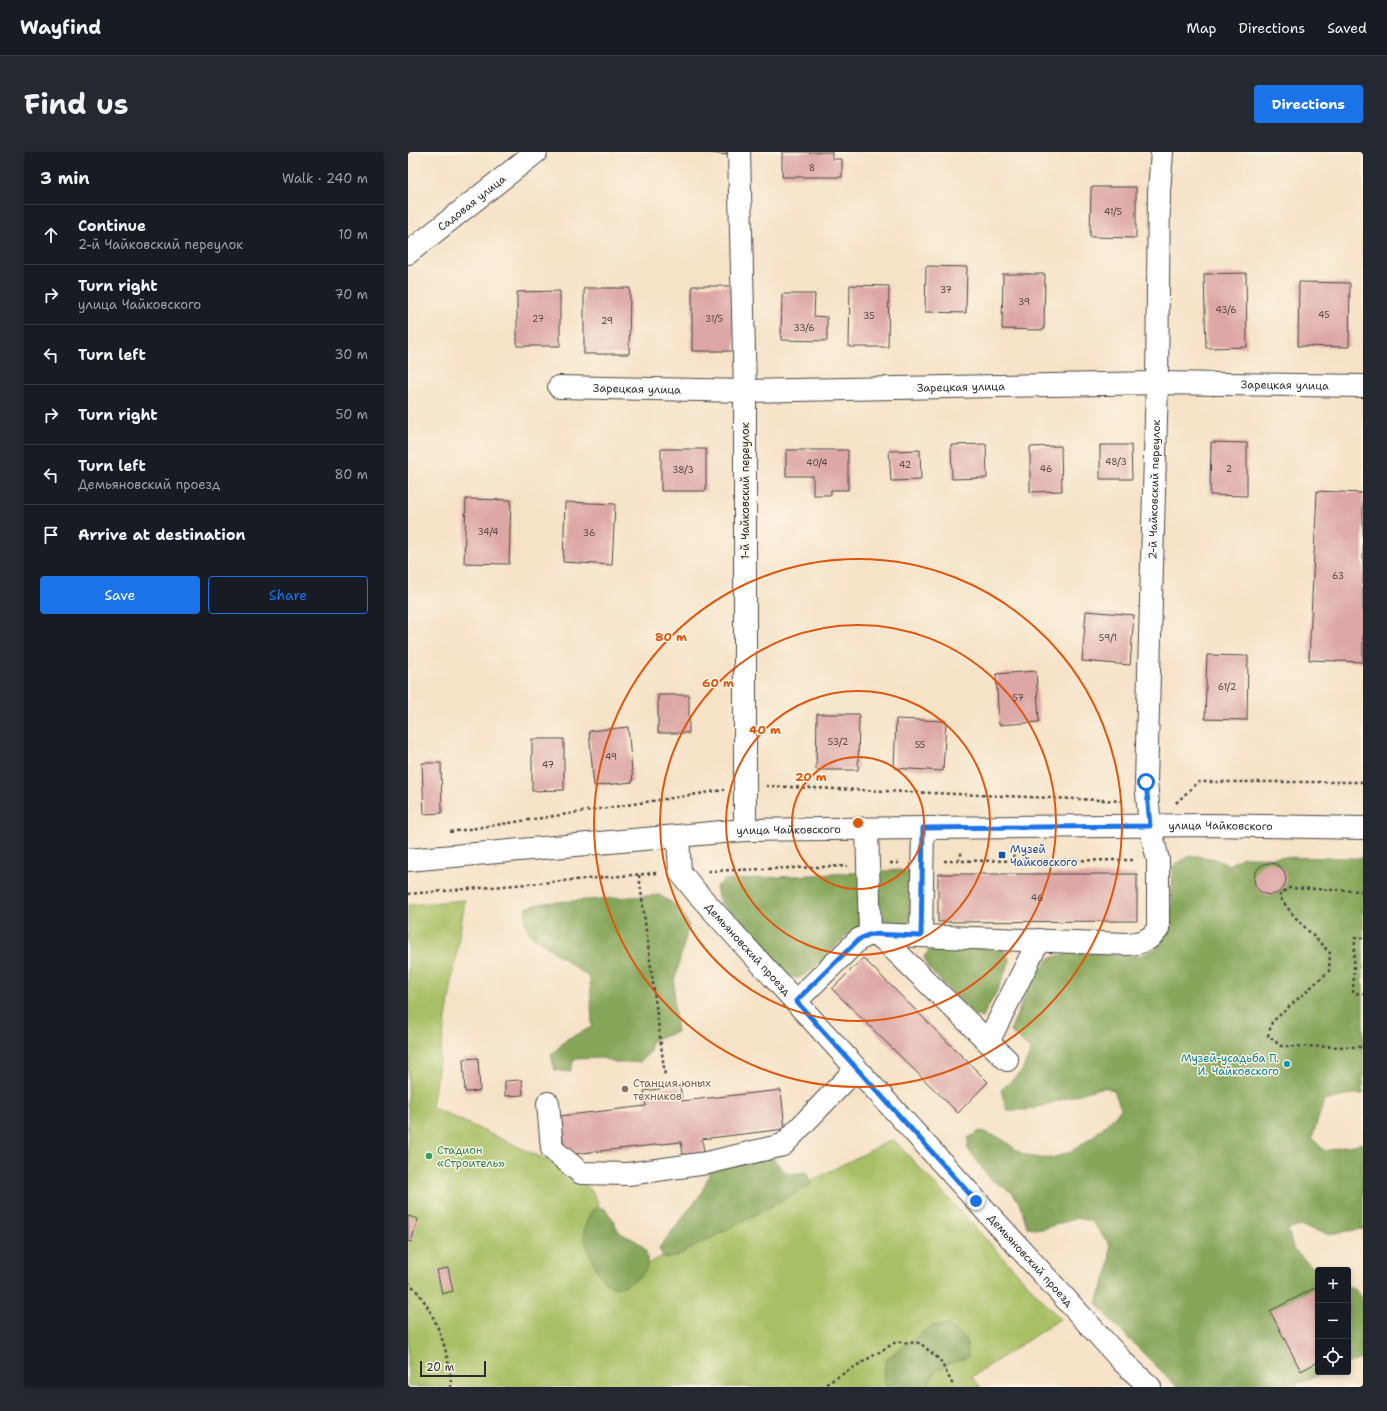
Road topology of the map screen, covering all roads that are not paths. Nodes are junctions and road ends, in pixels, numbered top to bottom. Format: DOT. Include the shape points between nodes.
graph roads {
  1 [pos="536,152"];
  2 [pos="739,152"];
  3 [pos="1162,152"];
  4 [pos="408,253"];
  5 [pos="1158,383"];
  6 [pos="1363,386"];
  7 [pos="558,387"];
  8 [pos="745,391"];
  9 [pos="1150,826"];
  10 [pos="923,828"];
  11 [pos="1363,828"];
  12 [pos="867,829"];
  13 [pos="745,830"];
  14 [pos="678,837"];
  15 [pos="408,860"];
  16 [pos="870,934"];
  17 [pos="921,936"];
  18 [pos="1039,940"];
  19 [pos="796,1001"];
  20 [pos="988,1042"];
  21 [pos="1007,1060"];
  22 [pos="856,1069"];
  23 [pos="548,1103"];
  24 [pos="1150,1387"];
  1 -- 4 [label="street, Садовая улица"];
  2 -- 8 [label="street, 1-й Чайковский переулок"];
  3 -- 5 [label="street, 2-й Чайковский переулок" via="1159,192"];
  5 -- 6 [label="street, Зарецкая улица"];
  5 -- 8 [label="street, Зарецкая улица"];
  5 -- 9 [label="street, 2-й Чайковский переулок" via="1146,782"];
  7 -- 8 [label="street, Зарецкая улица"];
  8 -- 13 [label="street, 1-й Чайковский переулок"];
  9 -- 10 [label="street, улица Чайковского"];
  9 -- 11 [label="street, улица Чайковского"];
  9 -- 18 [label="street, 2-й Чайковский переулок" via="1158,860 1158,929 1151,938 1141,943 1127,944"];
  10 -- 12 [label="street, улица Чайковского"];
  10 -- 17 [label="street"];
  12 -- 13 [label="street, улица Чайковского"];
  12 -- 16 [label="street"];
  13 -- 14 [label="street, улица Чайковского"];
  14 -- 15 [label="street, улица Чайковского"];
  14 -- 19 [label="street, Демьяновский проезд" via="680,872"];
  16 -- 17 [label="street, 2-й Чайковский переулок"];
  16 -- 19 [label="street" via="858,940"];
  16 -- 20 [label="street" via="882,938"];
  17 -- 18 [label="street, 2-й Чайковский переулок"];
  18 -- 20 [label="street"];
  19 -- 22 [label="street, Демьяновский проезд"];
  20 -- 21 [label="street"];
  22 -- 23 [label="street" via="783,1145 707,1163 628,1174 581,1173 552,1149"];
  22 -- 24 [label="street, Демьяновский проезд" via="1118,1356"];
}
